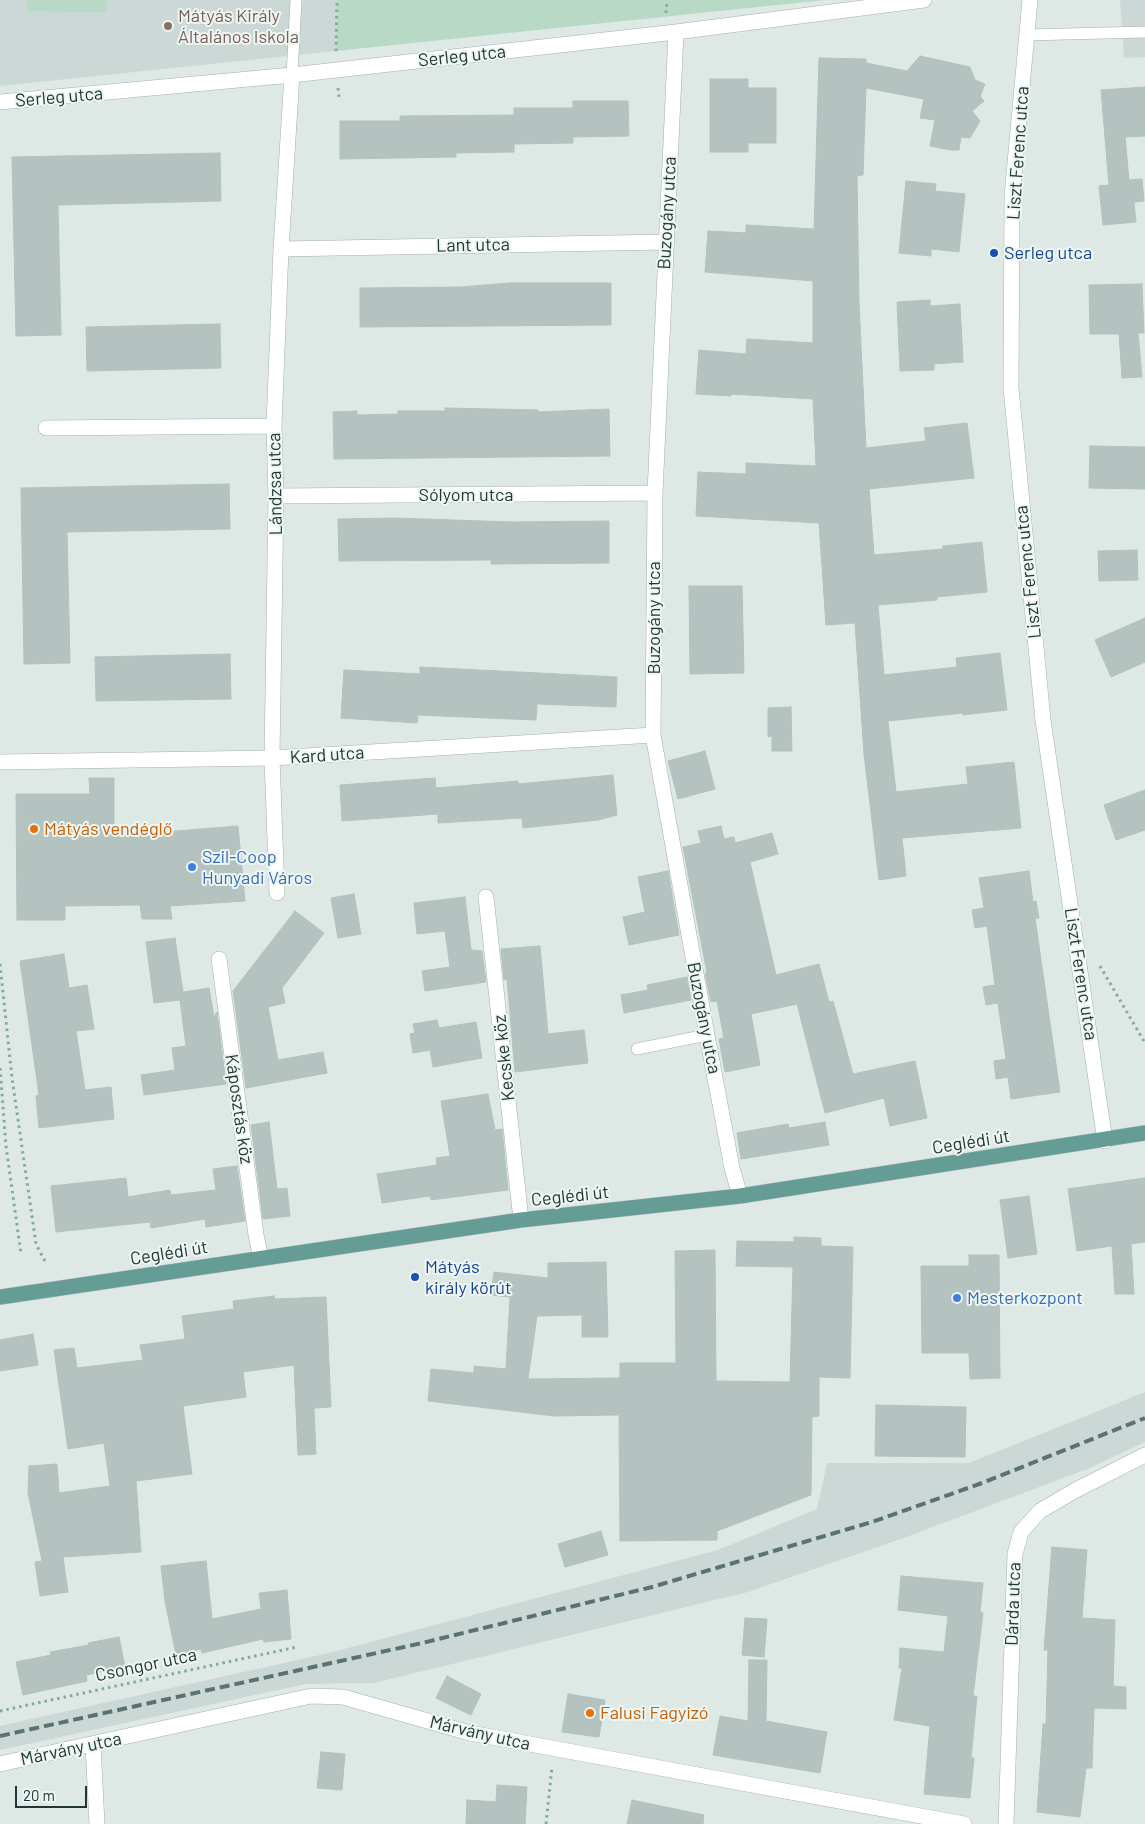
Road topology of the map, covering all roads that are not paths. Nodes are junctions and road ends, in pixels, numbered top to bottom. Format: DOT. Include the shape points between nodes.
graph roads {
  1 [pos="296,0"];
  2 [pos="924,0"];
  3 [pos="1030,0"];
  4 [pos="676,32"];
  5 [pos="1145,32"];
  6 [pos="1027,34"];
  7 [pos="292,75"];
  8 [pos="0,102"];
  9 [pos="666,242"];
  10 [pos="281,249"];
  11 [pos="274,426"];
  12 [pos="46,428"];
  13 [pos="654,493"];
  14 [pos="276,496"];
  15 [pos="653,735"];
  16 [pos="272,758"];
  17 [pos="0,762"];
  18 [pos="276,893"];
  19 [pos="486,897"];
  20 [pos="219,960"];
  21 [pos="707,1035"];
  22 [pos="637,1049"];
  23 [pos="1145,1133"];
  24 [pos="1105,1141"];
  25 [pos="740,1196"];
  26 [pos="522,1220"];
  27 [pos="261,1258"];
  28 [pos="0,1297"];
  29 [pos="1145,1455"];
  30 [pos="93,1744"];
  31 [pos="0,1764"];
  32 [pos="97,1824"];
  33 [pos="964,1824"];
  34 [pos="1006,1824"];
  1 -- 7 [label="lane"];
  2 -- 4 [label="street, Serleg utca"];
  3 -- 6 [label="street, Liszt Ferenc utca"];
  4 -- 7 [label="street, Serleg utca"];
  4 -- 9 [label="street, Buzogány utca"];
  5 -- 6 [label="lane"];
  6 -- 24 [label="street, Liszt Ferenc utca" via="1012,196 1011,388 1043,720"];
  7 -- 8 [label="street, Serleg utca"];
  7 -- 10 [label="street, Lándzsa utca"];
  9 -- 10 [label="street, Lant utca"];
  9 -- 13 [label="street, Buzogány utca"];
  10 -- 11 [label="street, Lándzsa utca"];
  11 -- 12 [label="street"];
  11 -- 14 [label="street, Lándzsa utca"];
  13 -- 14 [label="street, Sólyom utca"];
  13 -- 15 [label="street, Buzogány utca"];
  14 -- 16 [label="street, Lándzsa utca"];
  15 -- 16 [label="street, Kard utca"];
  15 -- 21 [label="street, Buzogány utca"];
  16 -- 17 [label="street, Kard utca"];
  16 -- 18 [label="street, Lándzsa utca"];
  19 -- 26 [label="street, Kecske köz"];
  20 -- 27 [label="street, Káposztás köz"];
  21 -- 22 [label="lane"];
  21 -- 25 [label="street, Buzogány utca"];
  23 -- 24 [label="main road, Ceglédi út"];
  24 -- 25 [label="main road, Ceglédi út"];
  25 -- 26 [label="main road, Ceglédi út"];
  26 -- 27 [label="main road, Ceglédi út"];
  27 -- 28 [label="main road, Ceglédi út"];
  29 -- 34 [label="street, Dárda utca" via="1040,1511 1021,1532 1015,1554"];
  30 -- 31 [label="street, Márvány utca"];
  30 -- 32 [label="street"];
  30 -- 33 [label="street, Márvány utca" via="311,1696 343,1697 470,1733"];
}
